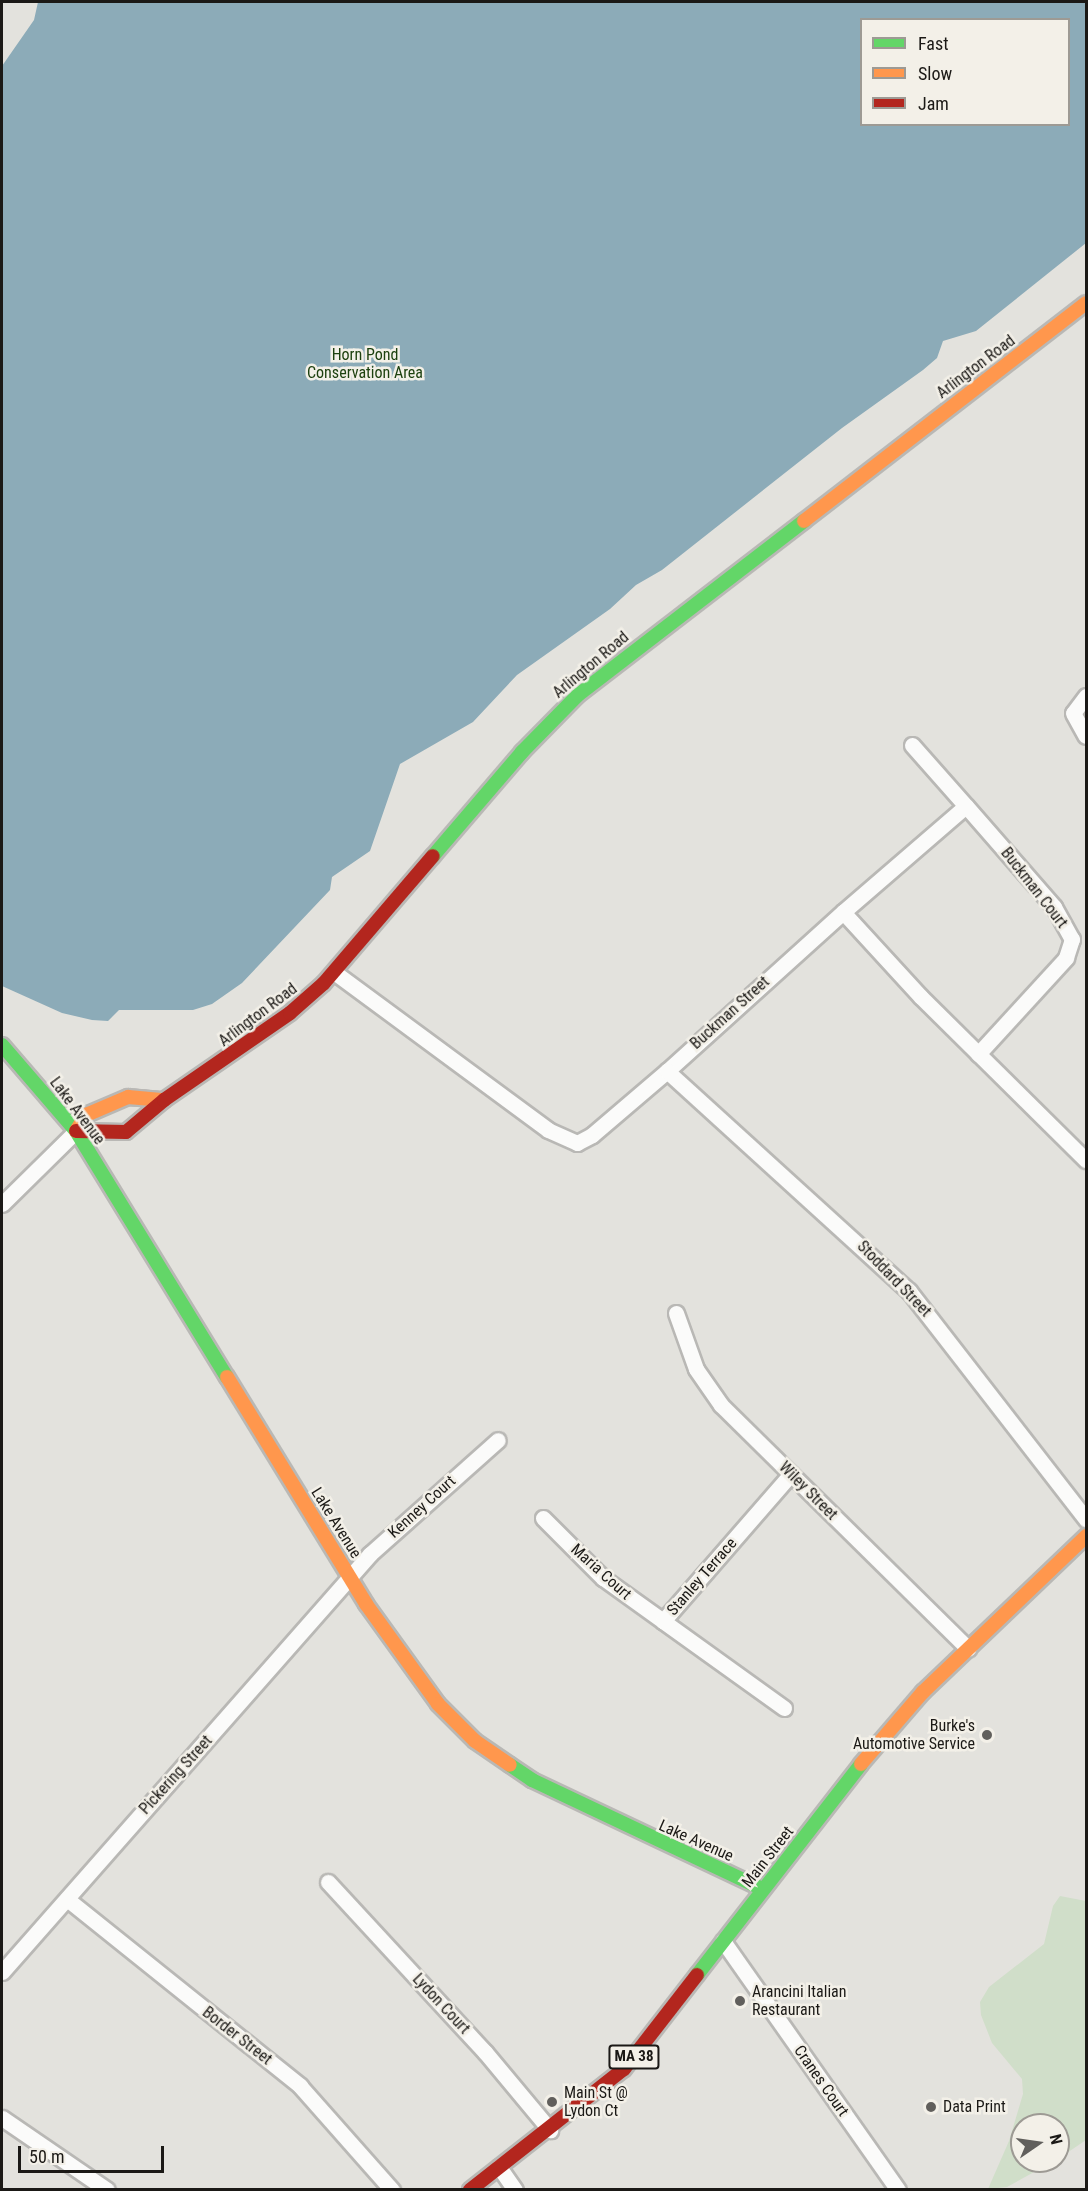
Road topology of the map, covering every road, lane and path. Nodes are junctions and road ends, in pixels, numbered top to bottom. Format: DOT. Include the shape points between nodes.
graph roads {
  1 [pos="1086,303"];
  2 [pos="1086,696"];
  3 [pos="1086,736"];
  4 [pos="912,745"];
  5 [pos="966,806"];
  6 [pos="843,912"];
  7 [pos="333,972"];
  8 [pos="2,1045"];
  9 [pos="978,1054"];
  10 [pos="667,1071"];
  11 [pos="164,1100"];
  12 [pos="76,1131"];
  13 [pos="1086,1160"];
  14 [pos="2,1204"];
  15 [pos="676,1313"];
  16 [pos="498,1440"];
  17 [pos="791,1474"];
  18 [pos="543,1518"];
  19 [pos="1086,1519"];
  20 [pos="1086,1536"];
  21 [pos="350,1577"];
  22 [pos="663,1621"];
  23 [pos="968,1649"];
  24 [pos="784,1708"];
  25 [pos="328,1882"];
  26 [pos="763,1889"];
  27 [pos="67,1899"];
  28 [pos="723,1941"];
  29 [pos="2,1972"];
  30 [pos="2,2118"];
  31 [pos="550,2130"];
  32 [pos="499,2167"];
  33 [pos="107,2190"];
  34 [pos="392,2190"];
  35 [pos="470,2190"];
  36 [pos="515,2190"];
  37 [pos="898,2190"];
  1 -- 7 [label="street, Arlington Road" via="578,695 522,752"];
  2 -- 3 [label="street" via="1073,713"];
  4 -- 5 [label="street, Buckman Court"];
  5 -- 6 [label="street"];
  5 -- 9 [label="street, Buckman Court" via="1061,916 1072,945 1055,971"];
  6 -- 9 [label="street"];
  6 -- 10 [label="street, Buckman Street"];
  7 -- 10 [label="street, Buckman Street" via="571,1143 592,1135"];
  7 -- 11 [label="street, Arlington Road" via="272,1028"];
  8 -- 12 [label="street, Lake Avenue"];
  9 -- 13 [label="street"];
  10 -- 19 [label="street, Stoddard Street" via="909,1291"];
  11 -- 12 [label="street, Arlington Road" via="126,1132"];
  11 -- 12 [label="street" via="128,1097 86,1115"];
  12 -- 14 [label="street"];
  12 -- 21 [label="street, Lake Avenue"];
  15 -- 17 [label="street, Wiley Street" via="707,1388"];
  16 -- 21 [label="street, Kenney Court" via="377,1547"];
  17 -- 22 [label="street, Stanley Terrace"];
  17 -- 23 [label="street, Wiley Street"];
  18 -- 22 [label="street, Maria Court" via="603,1578"];
  20 -- 23 [label="street, Main Street / MA 38"];
  21 -- 26 [label="street, Lake Avenue" via="428,1692 489,1751 532,1780 593,1812"];
  21 -- 27 [label="street, Pickering Street"];
  22 -- 24 [label="street, Stanley Terrace"];
  23 -- 26 [label="street, Main Street / MA 38" via="865,1758"];
  25 -- 31 [label="street, Lydon Court" via="478,2044"];
  26 -- 28 [label="street, Main Street / MA 38"];
  27 -- 29 [label="street, Pickering Street"];
  27 -- 34 [label="street, Border Street" via="300,2086"];
  28 -- 31 [label="street, Main Street / MA 38" via="624,2069"];
  28 -- 37 [label="street, Cranes Court"];
  30 -- 33 [label="street"];
  31 -- 32 [label="street, Main Street / MA 38"];
  32 -- 35 [label="street, Main Street / MA 38"];
  32 -- 36 [label="street"];
}
